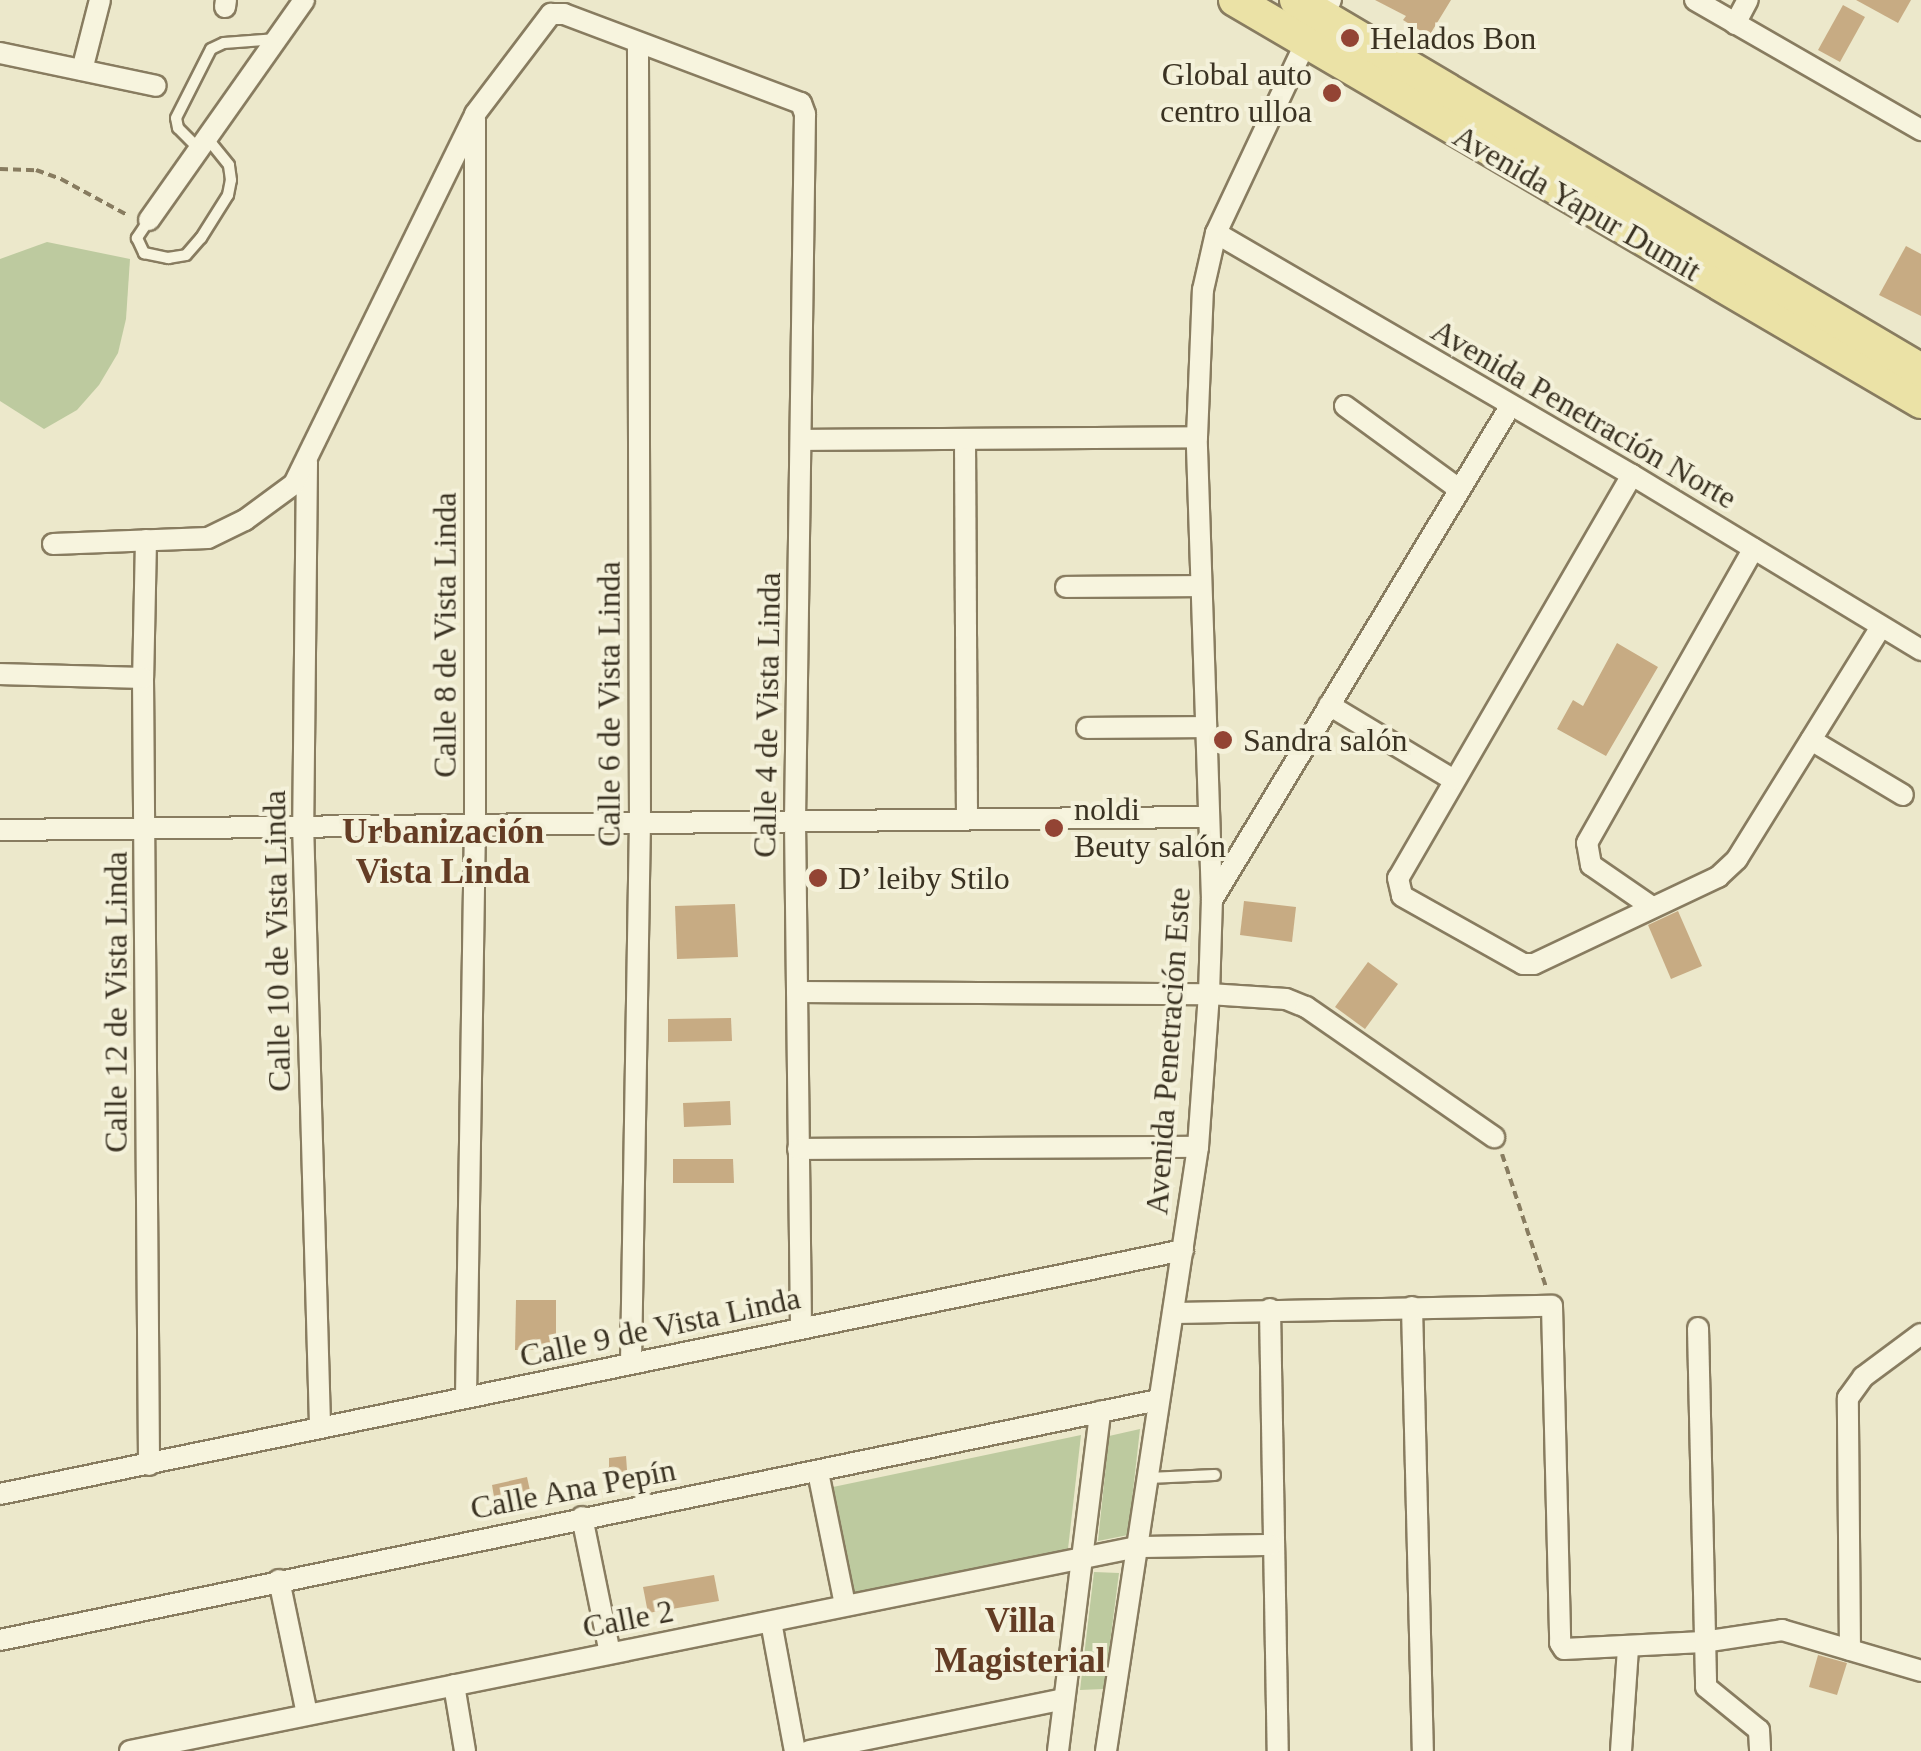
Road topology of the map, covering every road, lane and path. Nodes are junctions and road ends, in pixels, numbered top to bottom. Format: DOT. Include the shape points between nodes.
graph roads {
  1 [pos="100,0"];
  2 [pos="304,0"];
  3 [pos="1235,0"];
  4 [pos="1695,0"];
  5 [pos="1748,0"];
  6 [pos="1313,15"];
  7 [pos="1735,24"];
  8 [pos="278,39"];
  9 [pos="638,44"];
  10 [pos="0,53"];
  11 [pos="82,70"];
  12 [pos="156,86"];
  13 [pos="475,114"];
  14 [pos="1921,130"];
  15 [pos="204,145"];
  16 [pos="0,169"];
  17 [pos="149,220"];
  18 [pos="1216,233"];
  19 [pos="1921,370"];
  20 [pos="1921,402"];
  21 [pos="1345,406"];
  22 [pos="1510,406"];
  23 [pos="1197,436"];
  24 [pos="965,439"];
  25 [pos="801,440"];
  26 [pos="307,456"];
  27 [pos="1632,474"];
  28 [pos="1460,490"];
  29 [pos="146,540"];
  30 [pos="53,544"];
  31 [pos="1753,549"];
  32 [pos="1201,586"];
  33 [pos="1066,588"];
  34 [pos="1881,628"];
  35 [pos="1921,650"];
  36 [pos="0,674"];
  37 [pos="143,678"];
  38 [pos="1330,705"];
  39 [pos="1087,728"];
  40 [pos="1205,728"];
  41 [pos="1811,740"];
  42 [pos="1452,779"];
  43 [pos="1903,795"];
  44 [pos="1207,817"];
  45 [pos="967,820"];
  46 [pos="795,821"];
  47 [pos="303,823"];
  48 [pos="640,823"];
  49 [pos="475,824"];
  50 [pos="144,828"];
  51 [pos="0,830"];
  52 [pos="1212,900"];
  53 [pos="1652,907"];
  54 [pos="797,992"];
  55 [pos="1209,994"];
  56 [pos="1494,1137"];
  57 [pos="1198,1148"];
  58 [pos="798,1150"];
  59 [pos="1183,1250"];
  60 [pos="1552,1306"];
  61 [pos="1412,1307"];
  62 [pos="1270,1309"];
  63 [pos="1173,1313"];
  64 [pos="800,1328"];
  65 [pos="1698,1328"];
  66 [pos="1921,1334"];
  67 [pos="631,1363"];
  68 [pos="466,1397"];
  69 [pos="1158,1400"];
  70 [pos="1100,1412"];
  71 [pos="320,1425"];
  72 [pos="149,1464"];
  73 [pos="818,1472"];
  74 [pos="1215,1476"];
  75 [pos="1147,1478"];
  76 [pos="0,1494"];
  77 [pos="582,1516"];
  78 [pos="1271,1545"];
  79 [pos="1137,1547"];
  80 [pos="1082,1558"];
  81 [pos="278,1580"];
  82 [pos="845,1606"];
  83 [pos="771,1622"];
  84 [pos="0,1640"];
  85 [pos="1703,1642"];
  86 [pos="1628,1648"];
  87 [pos="1850,1650"];
  88 [pos="610,1653"];
  89 [pos="1921,1671"];
  90 [pos="454,1685"];
  91 [pos="1064,1699"];
  92 [pos="307,1714"];
  93 [pos="130,1751"];
  94 [pos="464,1751"];
  95 [pos="795,1751"];
  96 [pos="809,1751"];
  97 [pos="1058,1751"];
  98 [pos="1106,1751"];
  99 [pos="1278,1751"];
  100 [pos="1423,1751"];
  101 [pos="1621,1751"];
  102 [pos="1760,1751"];
  1 -- 11 [label="street"];
  2 -- 8 [label="street"];
  3 -- 6 [label="main road, Avenida Yapur Dumit"];
  4 -- 7 [label="street"];
  5 -- 7 [label="street"];
  6 -- 18 [label="street, Avenida Penetración Este"];
  6 -- 19 [label="main road, Avenida Yapur Dumit"];
  6 -- 20 [label="main road, Avenida Yapur Dumit"];
  7 -- 14 [label="street"];
  8 -- 15 [label="street"];
  8 -- 15 [label="lane" via="211,49 176,118 178,128"];
  9 -- 13 [label="street" via="551,14"];
  9 -- 25 [label="street, Calle 4 de Vista Linda" via="801,103"];
  9 -- 48 [label="street, Calle 6 de Vista Linda"];
  10 -- 11 [label="street"];
  11 -- 12 [label="street"];
  13 -- 26 [label="street"];
  13 -- 49 [label="street, Calle 8 de Vista Linda"];
  15 -- 17 [label="street"];
  15 -- 17 [label="lane" via="229,165 231,180 201,238 186,254 144,253 137,238"];
  16 -- 17 [label="path" via="36,170 121,214"];
  18 -- 22 [label="street, Avenida Penetración Norte"];
  18 -- 23 [label="street, Avenida Penetración Este" via="1204,290"];
  21 -- 28 [label="street"];
  22 -- 27 [label="street, Avenida Penetración Norte"];
  22 -- 28 [label="street"];
  23 -- 24 [label="street"];
  23 -- 32 [label="street, Avenida Penetración Este"];
  24 -- 25 [label="street"];
  24 -- 45 [label="street"];
  25 -- 46 [label="street, Calle 4 de Vista Linda"];
  26 -- 29 [label="street" via="294,484 245,520 208,538"];
  26 -- 47 [label="street, Calle 10 de Vista Linda"];
  27 -- 31 [label="street, Avenida Penetración Norte"];
  27 -- 42 [label="street"];
  28 -- 38 [label="street"];
  29 -- 30 [label="street"];
  29 -- 37 [label="street, Calle 12 de Vista Linda"];
  31 -- 34 [label="street, Avenida Penetración Norte"];
  31 -- 53 [label="street" via="1587,842 1591,865"];
  32 -- 33 [label="street"];
  32 -- 40 [label="street, Avenida Penetración Este"];
  34 -- 35 [label="street, Avenida Penetración Norte"];
  34 -- 41 [label="street"];
  36 -- 37 [label="street"];
  37 -- 50 [label="street, Calle 12 de Vista Linda"];
  38 -- 42 [label="street"];
  38 -- 52 [label="street"];
  39 -- 40 [label="street"];
  40 -- 44 [label="street, Avenida Penetración Este"];
  41 -- 43 [label="street"];
  41 -- 53 [label="street" via="1728,871"];
  42 -- 53 [label="street" via="1398,878 1402,896 1523,964"];
  44 -- 45 [label="street"];
  44 -- 52 [label="street, Avenida Penetración Este"];
  45 -- 46 [label="street"];
  46 -- 48 [label="street"];
  46 -- 54 [label="street, Calle 4 de Vista Linda"];
  47 -- 49 [label="street"];
  47 -- 50 [label="street"];
  47 -- 71 [label="street, Calle 10 de Vista Linda"];
  48 -- 49 [label="street"];
  48 -- 67 [label="street, Calle 6 de Vista Linda"];
  49 -- 68 [label="street, Calle 8 de Vista Linda"];
  50 -- 51 [label="street"];
  50 -- 72 [label="street, Calle 12 de Vista Linda"];
  52 -- 55 [label="street, Avenida Penetración Este"];
  54 -- 55 [label="street"];
  54 -- 58 [label="street, Calle 4 de Vista Linda"];
  55 -- 56 [label="street" via="1296,1002"];
  55 -- 57 [label="street, Avenida Penetración Este"];
  56 -- 60 [label="path"];
  57 -- 58 [label="street"];
  57 -- 59 [label="street, Avenida Penetración Este"];
  58 -- 64 [label="street, Calle 4 de Vista Linda"];
  59 -- 63 [label="street, Avenida Penetración Este"];
  59 -- 64 [label="street, Calle 9 de Vista Linda"];
  60 -- 61 [label="street"];
  60 -- 86 [label="street" via="1560,1643 1564,1649"];
  61 -- 62 [label="street"];
  61 -- 100 [label="street"];
  62 -- 63 [label="street"];
  62 -- 78 [label="street"];
  63 -- 69 [label="street, Avenida Penetración Este"];
  64 -- 67 [label="street, Calle 9 de Vista Linda"];
  65 -- 85 [label="street"];
  66 -- 87 [label="street" via="1862,1376 1848,1398"];
  67 -- 68 [label="street, Calle 9 de Vista Linda"];
  68 -- 71 [label="street, Calle 9 de Vista Linda"];
  69 -- 70 [label="street, Calle Ana Pepín"];
  69 -- 75 [label="street, Avenida Penetración Este"];
  70 -- 73 [label="street, Calle Ana Pepín"];
  70 -- 80 [label="street"];
  71 -- 72 [label="street, Calle 9 de Vista Linda"];
  72 -- 76 [label="street, Calle 9 de Vista Linda"];
  73 -- 77 [label="street, Calle Ana Pepín"];
  73 -- 82 [label="street"];
  74 -- 75 [label="lane"];
  75 -- 79 [label="street, Avenida Penetración Este"];
  77 -- 81 [label="street, Calle Ana Pepín"];
  77 -- 88 [label="street"];
  78 -- 79 [label="street, Calle 2"];
  78 -- 99 [label="street"];
  79 -- 80 [label="street, Calle 2"];
  79 -- 98 [label="street, Avenida Penetración Este"];
  80 -- 82 [label="street, Calle 2"];
  80 -- 91 [label="street"];
  81 -- 84 [label="street, Calle Ana Pepín"];
  81 -- 92 [label="street"];
  82 -- 83 [label="street, Calle 2"];
  83 -- 88 [label="street, Calle 2"];
  83 -- 95 [label="street"];
  85 -- 86 [label="street"];
  85 -- 87 [label="street" via="1773,1630"];
  85 -- 102 [label="street" via="1706,1687 1759,1730"];
  86 -- 101 [label="street"];
  87 -- 89 [label="street"];
  88 -- 90 [label="street, Calle 2"];
  90 -- 92 [label="street, Calle 2"];
  90 -- 94 [label="street"];
  91 -- 96 [label="street"];
  91 -- 97 [label="street"];
  92 -- 93 [label="street, Calle 2"];
}
